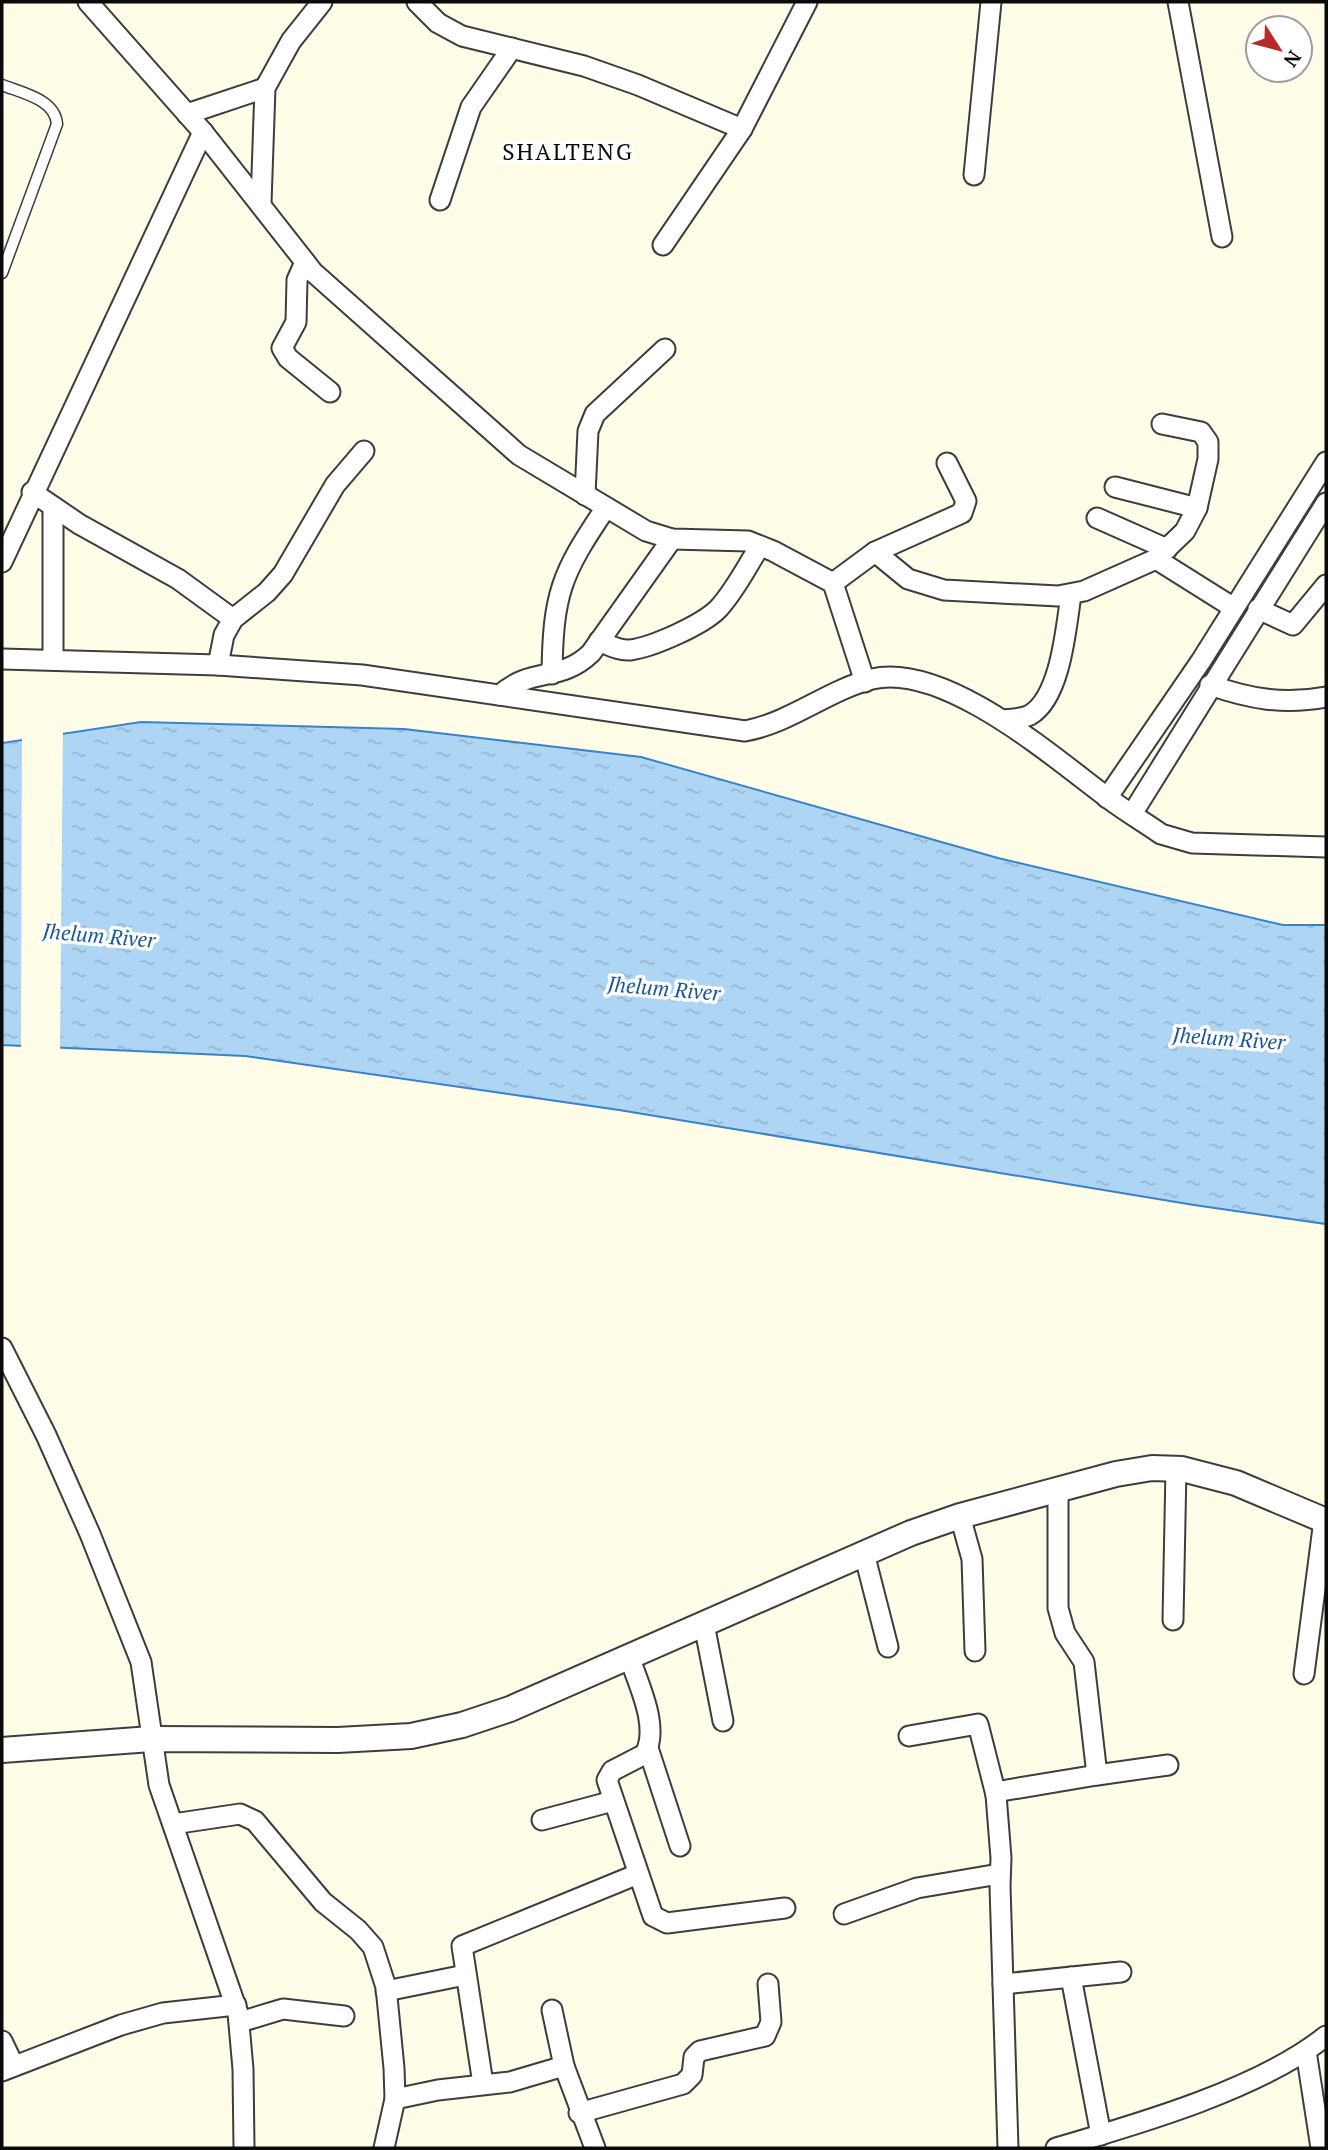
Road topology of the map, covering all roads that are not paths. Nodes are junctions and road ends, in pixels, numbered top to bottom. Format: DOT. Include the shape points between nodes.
graph roads {
  1 [pos="88,2"];
  2 [pos="322,2"];
  3 [pos="417,2"];
  4 [pos="807,2"];
  5 [pos="991,2"];
  6 [pos="1178,2"];
  7 [pos="512,48"];
  8 [pos="2,85"];
  9 [pos="265,88"];
  10 [pos="187,114"];
  11 [pos="742,129"];
  12 [pos="203,132"];
  13 [pos="974,175"];
  14 [pos="440,200"];
  15 [pos="261,203"];
  16 [pos="1222,237"];
  17 [pos="663,246"];
  18 [pos="4,258"];
  19 [pos="305,262"];
  20 [pos="2,273"];
  21 [pos="664,349"];
  22 [pos="330,392"];
  23 [pos="1162,424"];
  24 [pos="364,451"];
  25 [pos="1326,462"];
  26 [pos="947,463"];
  27 [pos="1115,487"];
  28 [pos="32,492"];
  29 [pos="585,495"];
  30 [pos="53,507"];
  31 [pos="1196,508"];
  32 [pos="605,509"];
  33 [pos="1312,509"];
  34 [pos="1097,518"];
  35 [pos="672,539"];
  36 [pos="760,546"];
  37 [pos="875,552"];
  38 [pos="1161,554"];
  39 [pos="2,562"];
  40 [pos="833,583"];
  41 [pos="1326,585"];
  42 [pos="1070,595"];
  43 [pos="1234,608"];
  44 [pos="1258,609"];
  45 [pos="233,619"];
  46 [pos="599,641"];
  47 [pos="2,659"];
  48 [pos="53,659"];
  49 [pos="218,665"];
  50 [pos="552,674"];
  51 [pos="865,682"];
  52 [pos="1210,685"];
  53 [pos="500,695"];
  54 [pos="1326,697"];
  55 [pos="1003,720"];
  56 [pos="1120,806"];
  57 [pos="1326,847"];
  58 [pos="2,1348"];
  59 [pos="1176,1468"];
  60 [pos="1058,1489"];
  61 [pos="960,1516"];
  62 [pos="1325,1521"];
  63 [pos="864,1553"];
  64 [pos="1173,1620"];
  65 [pos="704,1624"];
  66 [pos="888,1647"];
  67 [pos="975,1651"];
  68 [pos="629,1656"];
  69 [pos="1304,1674"];
  70 [pos="723,1721"];
  71 [pos="909,1736"];
  72 [pos="151,1739"];
  73 [pos="648,1748"];
  74 [pos="2,1750"];
  75 [pos="1168,1765"];
  76 [pos="1097,1775"];
  77 [pos="996,1795"];
  78 [pos="613,1801"];
  79 [pos="542,1820"];
  80 [pos="173,1824"];
  81 [pos="681,1846"];
  82 [pos="638,1874"];
  83 [pos="999,1874"];
  84 [pos="785,1908"];
  85 [pos="844,1914"];
  86 [pos="1121,1972"];
  87 [pos="465,1975"];
  88 [pos="1071,1977"];
  89 [pos="768,1984"];
  90 [pos="1003,1984"];
  91 [pos="386,1990"];
  92 [pos="552,2010"];
  93 [pos="238,2014"];
  94 [pos="344,2016"];
  95 [pos="1326,2036"];
  96 [pos="2,2041"];
  97 [pos="1306,2051"];
  98 [pos="564,2066"];
  99 [pos="8,2069"];
  100 [pos="483,2084"];
  101 [pos="395,2099"];
  102 [pos="579,2113"];
  103 [pos="1101,2135"];
  104 [pos="244,2148"];
  105 [pos="384,2148"];
  106 [pos="595,2148"];
  107 [pos="1009,2148"];
  108 [pos="1056,2148"];
  109 [pos="1321,2148"];
  1 -- 10 [label="street"];
  2 -- 9 [label="street" via="291,41"];
  3 -- 7 [label="street" via="450,31"];
  4 -- 11 [label="street"];
  5 -- 13 [label="street"];
  6 -- 16 [label="street"];
  7 -- 11 [label="street" via="638,85"];
  7 -- 14 [label="street" via="471,107"];
  8 -- 18 [label="lane" via="49,105 56,112 57,124"];
  9 -- 10 [label="street"];
  9 -- 15 [label="street"];
  10 -- 12 [label="street"];
  11 -- 17 [label="street"];
  12 -- 15 [label="street"];
  12 -- 28 [label="street"];
  15 -- 19 [label="street"];
  18 -- 20 [label="lane"];
  19 -- 22 [label="street" via="297,280 296,322 282,348"];
  19 -- 29 [label="street" via="519,456"];
  21 -- 29 [label="street" via="595,414 588,430"];
  23 -- 31 [label="street" via="1201,432 1208,442"];
  24 -- 45 [label="street" via="335,485 283,574"];
  25 -- 33 [label="street"];
  26 -- 37 [label="street" via="966,501 962,513"];
  27 -- 31 [label="street"];
  28 -- 30 [label="street"];
  28 -- 39 [label="street"];
  29 -- 32 [label="street"];
  30 -- 45 [label="street" via="177,579"];
  30 -- 48 [label="street"];
  31 -- 38 [label="street" via="1185,531"];
  32 -- 35 [label="street"];
  32 -- 50 [label="street" via="566,570 555,603"];
  33 -- 43 [label="street"];
  33 -- 44 [label="street"];
  34 -- 38 [label="street"];
  35 -- 36 [label="street" via="728,539"];
  35 -- 46 [label="street"];
  36 -- 40 [label="street"];
  36 -- 46 [label="street" via="718,610 700,623 632,650"];
  37 -- 40 [label="street"];
  37 -- 42 [label="street" via="908,579 927,587"];
  38 -- 42 [label="street"];
  38 -- 43 [label="street"];
  40 -- 51 [label="street"];
  41 -- 44 [label="street" via="1293,625"];
  42 -- 55 [label="street" via="1064,644 1047,696 1033,713"];
  43 -- 56 [label="street"];
  44 -- 52 [label="street"];
  45 -- 49 [label="street" via="223,635"];
  46 -- 50 [label="street" via="578,666"];
  47 -- 48 [label="street"];
  48 -- 49 [label="street"];
  49 -- 53 [label="street" via="362,675"];
  50 -- 53 [label="street" via="524,678"];
  51 -- 53 [label="street" via="769,725 745,731"];
  51 -- 55 [label="street" via="909,680"];
  52 -- 54 [label="street" via="1265,700"];
  52 -- 56 [label="street"];
  55 -- 56 [label="street"];
  56 -- 57 [label="street" via="1161,834 1192,843"];
  58 -- 72 [label="street" via="90,1534 141,1662"];
  59 -- 60 [label="street" via="1128,1472"];
  59 -- 62 [label="street" via="1236,1483"];
  59 -- 64 [label="street"];
  60 -- 61 [label="street"];
  60 -- 76 [label="street" via="1058,1608 1065,1633 1084,1662"];
  61 -- 63 [label="street"];
  61 -- 67 [label="street" via="972,1559"];
  62 -- 69 [label="street"];
  63 -- 65 [label="street"];
  63 -- 66 [label="street"];
  65 -- 68 [label="street"];
  65 -- 70 [label="street"];
  68 -- 72 [label="street" via="510,1709 463,1725 411,1735 338,1740"];
  68 -- 73 [label="street" via="646,1708"];
  71 -- 77 [label="street" via="978,1724"];
  72 -- 74 [label="street"];
  72 -- 80 [label="street" via="159,1785"];
  73 -- 78 [label="street" via="640,1758 609,1775"];
  73 -- 81 [label="street"];
  75 -- 76 [label="street"];
  76 -- 77 [label="street"];
  77 -- 83 [label="street" via="1002,1858"];
  78 -- 79 [label="street"];
  78 -- 82 [label="street"];
  80 -- 91 [label="street" via="240,1814 255,1821 323,1902 366,1937"];
  80 -- 93 [label="street"];
  82 -- 84 [label="street" via="653,1916 667,1923"];
  82 -- 87 [label="street" via="464,1943"];
  83 -- 85 [label="street" via="917,1888"];
  83 -- 90 [label="street"];
  86 -- 88 [label="street"];
  87 -- 91 [label="street"];
  87 -- 100 [label="street"];
  88 -- 90 [label="street"];
  88 -- 103 [label="street"];
  89 -- 102 [label="street" via="771,2022 765,2036 700,2051 694,2057 692,2075 683,2084"];
  90 -- 107 [label="street"];
  91 -- 101 [label="street"];
  92 -- 98 [label="street"];
  93 -- 94 [label="street" via="283,2009"];
  93 -- 99 [label="street" via="163,2014 121,2025"];
  93 -- 104 [label="street"];
  95 -- 97 [label="street"];
  96 -- 99 [label="street"];
  97 -- 103 [label="street" via="1259,2076"];
  97 -- 109 [label="street"];
  98 -- 100 [label="street" via="522,2080"];
  98 -- 102 [label="street"];
  100 -- 101 [label="street"];
  101 -- 105 [label="street"];
  102 -- 106 [label="street"];
  103 -- 108 [label="street"];
}
